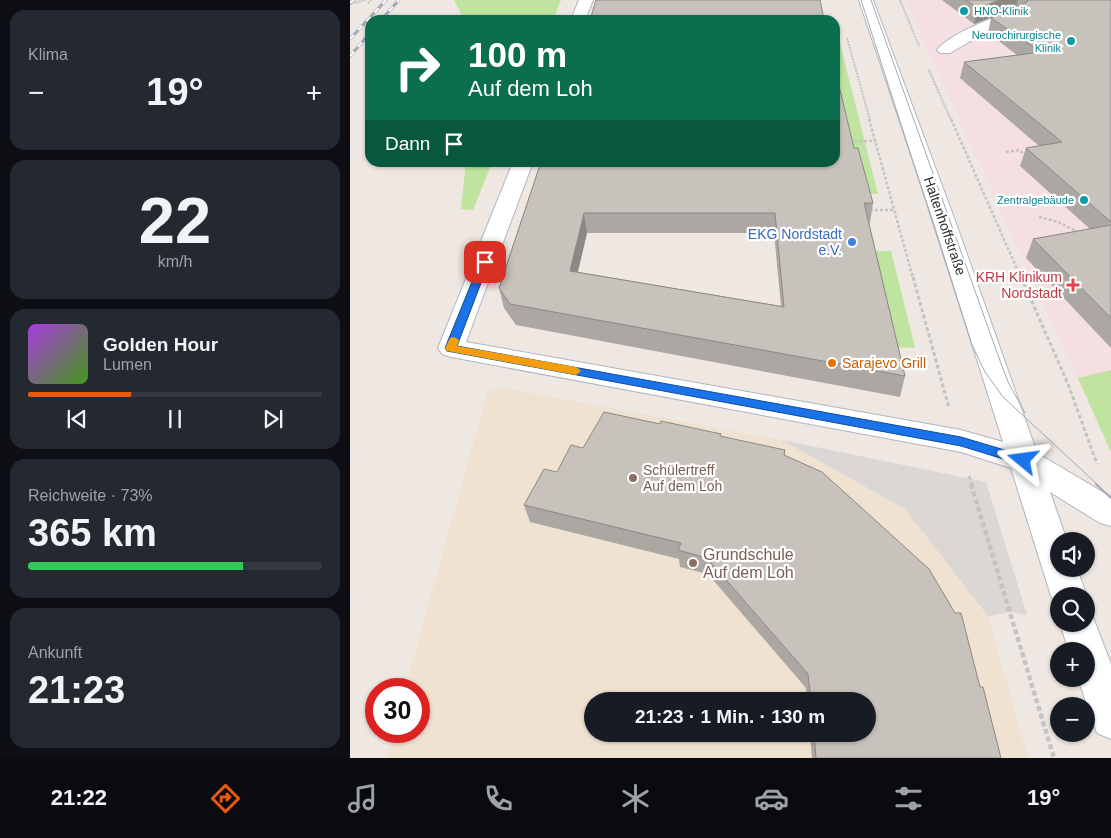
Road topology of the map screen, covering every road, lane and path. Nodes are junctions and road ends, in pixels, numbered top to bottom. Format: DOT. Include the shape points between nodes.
graph roads {
  1 [pos="371,0"];
  2 [pos="586,0"];
  3 [pos="866,0"];
  4 [pos="900,0"];
  5 [pos="367,1"];
  6 [pos="350,4"];
  7 [pos="580,15"];
  8 [pos="1014,15"];
  9 [pos="846,32"];
  10 [pos="920,50"];
  11 [pos="945,50"];
  12 [pos="928,68"];
  13 [pos="845,141"];
  14 [pos="876,141"];
  15 [pos="1006,152"];
  16 [pos="1030,159"];
  17 [pos="521,167"];
  18 [pos="868,210"];
  19 [pos="894,210"];
  20 [pos="1039,217"];
  21 [pos="1084,236"];
  22 [pos="961,441"];
  23 [pos="1023,460"];
  24 [pos="1097,465"];
  25 [pos="1111,513"];
  26 [pos="1050,540"];
  27 [pos="1081,632"];
  28 [pos="1111,719"];
  29 [pos="1054,758"];
  1 -- 5 [label="path"];
  2 -- 7 [label="street"];
  3 -- 23 [label="street, Haltenhoffstraße" via="946,226"];
  4 -- 10 [label="path"];
  5 -- 6 [label="path"];
  8 -- 11 [label="street" via="965,36"];
  9 -- 14 [label="path"];
  12 -- 24 [label="path" via="1068,384"];
  13 -- 14 [label="path"];
  14 -- 19 [label="path"];
  15 -- 16 [label="path" via="1019,150"];
  17 -- 22 [label="street" via="451,348"];
  18 -- 19 [label="path"];
  19 -- 22 [label="path" via="943,388"];
  20 -- 21 [label="path" via="1058,222"];
  22 -- 23 [label="street"];
  22 -- 29 [label="path"];
  23 -- 25 [label="street"];
  23 -- 26 [label="street, Haltenhoffstraße"];
  27 -- 28 [label="street"];
}
